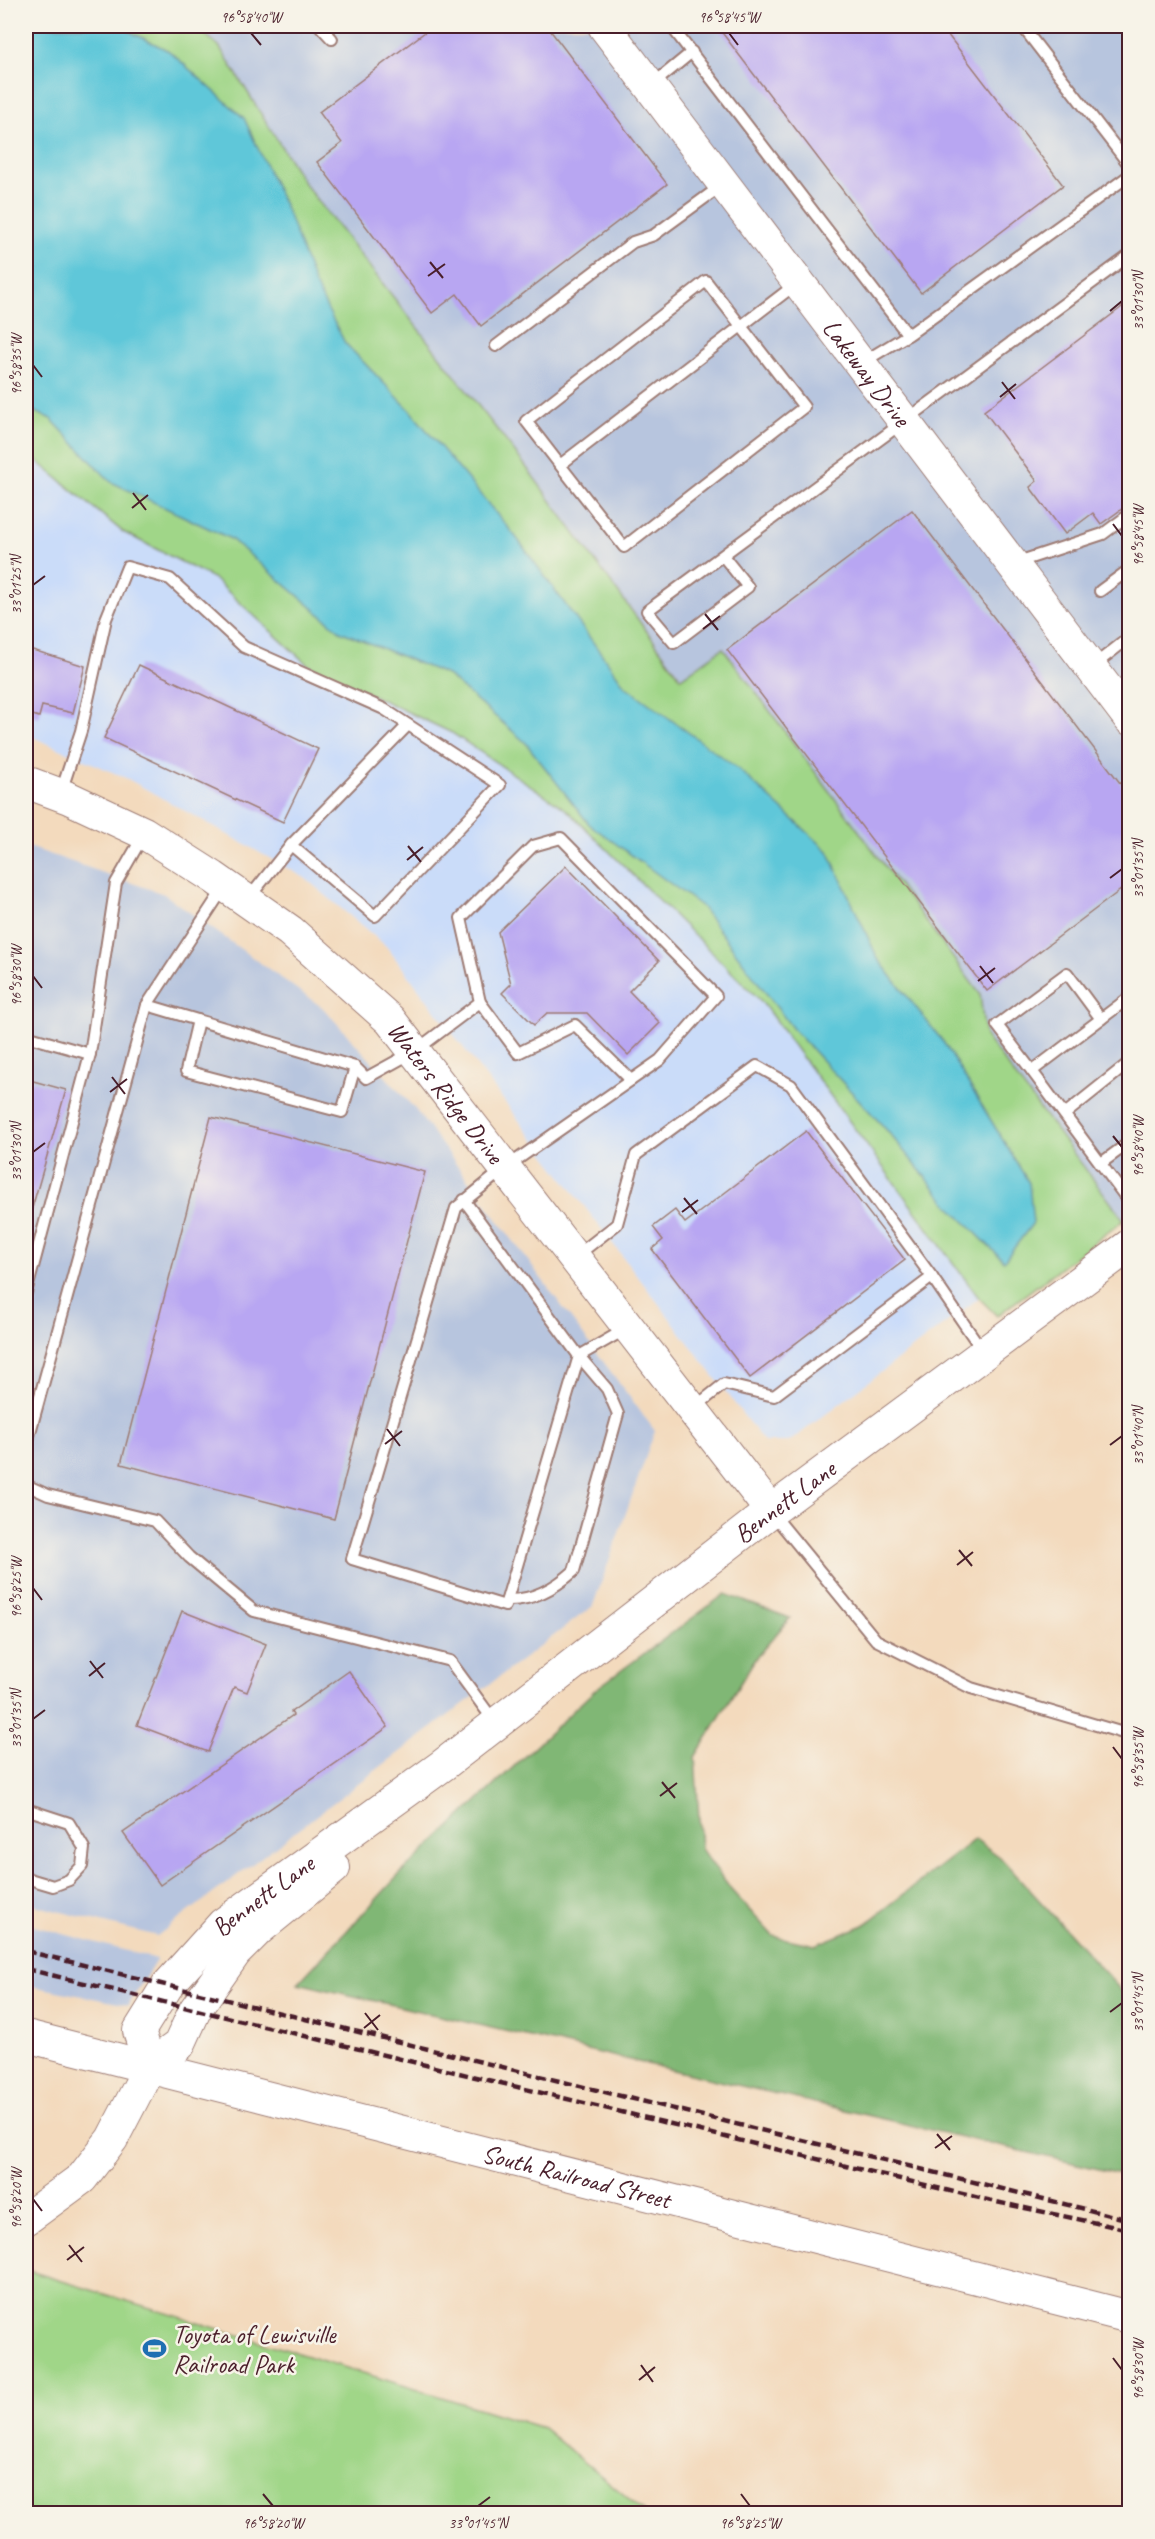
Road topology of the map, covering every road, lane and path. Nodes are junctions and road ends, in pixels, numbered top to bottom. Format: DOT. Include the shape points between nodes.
graph roads {
  1 [pos="320,26"];
  2 [pos="604,26"];
  3 [pos="672,26"];
  4 [pos="1022,26"];
  5 [pos="332,39"];
  6 [pos="692,52"];
  7 [pos="650,86"];
  8 [pos="1130,166"];
  9 [pos="1130,174"];
  10 [pos="724,184"];
  11 [pos="1130,255"];
  12 [pos="798,282"];
  13 [pos="741,326"];
  14 [pos="908,335"];
  15 [pos="496,346"];
  16 [pos="860,363"];
  17 [pos="905,423"];
  18 [pos="560,465"];
  19 [pos="1130,514"];
  20 [pos="723,556"];
  21 [pos="1012,564"];
  22 [pos="1130,569"];
  23 [pos="1100,591"];
  24 [pos="1130,637"];
  25 [pos="1091,668"];
  26 [pos="1130,719"];
  27 [pos="408,725"];
  28 [pos="26,782"];
  29 [pos="60,795"];
  30 [pos="144,833"];
  31 [pos="291,845"];
  32 [pos="236,893"];
  33 [pos="1130,997"];
  34 [pos="480,1002"];
  35 [pos="147,1005"];
  36 [pos="1101,1019"];
  37 [pos="198,1020"];
  38 [pos="26,1035"];
  39 [pos="415,1051"];
  40 [pos="90,1054"];
  41 [pos="1130,1062"];
  42 [pos="355,1067"];
  43 [pos="1032,1071"];
  44 [pos="631,1080"];
  45 [pos="1065,1114"];
  46 [pos="1130,1142"];
  47 [pos="1100,1164"];
  48 [pos="505,1167"];
  49 [pos="464,1200"];
  50 [pos="1130,1203"];
  51 [pos="1130,1245"];
  52 [pos="574,1257"];
  53 [pos="932,1277"];
  54 [pos="26,1293"];
  55 [pos="628,1327"];
  56 [pos="984,1353"];
  57 [pos="579,1356"];
  58 [pos="692,1410"];
  59 [pos="26,1447"];
  60 [pos="26,1485"];
  61 [pos="771,1511"];
  62 [pos="507,1600"];
  63 [pos="496,1724"];
  64 [pos="1130,1735"];
  65 [pos="26,1809"];
  66 [pos="26,1878"];
  67 [pos="26,2036"];
  68 [pos="150,2066"];
  69 [pos="26,2219"];
  70 [pos="1130,2317"];
  1 -- 5 [label="lane"];
  2 -- 7 [label="street, Lakeway Drive"];
  3 -- 6 [label="lane"];
  4 -- 8 [label="lane"];
  6 -- 7 [label="lane"];
  6 -- 14 [label="lane"];
  7 -- 10 [label="street, Lakeway Drive"];
  9 -- 14 [label="lane"];
  10 -- 12 [label="street, Lakeway Drive"];
  10 -- 15 [label="lane" via="654,236 633,243"];
  11 -- 17 [label="lane"];
  12 -- 13 [label="lane"];
  12 -- 16 [label="street, Lakeway Drive"];
  13 -- 18 [label="lane"];
  13 -- 18 [label="lane" via="706,281 525,421"];
  13 -- 18 [label="lane" via="804,407 624,547"];
  14 -- 16 [label="lane"];
  16 -- 17 [label="street, Lakeway Drive"];
  17 -- 20 [label="lane"];
  17 -- 21 [label="street, Lakeway Drive"];
  19 -- 21 [label="lane" via="1103,534"];
  20 -- 20 [label="lane" via="647,612 674,643 748,587"];
  21 -- 25 [label="street, Lakeway Drive"];
  22 -- 23 [label="lane"];
  24 -- 25 [label="lane"];
  25 -- 26 [label="street, Lakeway Drive"];
  27 -- 29 [label="lane" via="384,709 244,647 170,579 127,567 106,619 81,731"];
  27 -- 31 [label="lane"];
  27 -- 31 [label="lane" via="500,785 375,916"];
  28 -- 29 [label="street, Waters Ridge Drive"];
  29 -- 30 [label="street, Waters Ridge Drive"];
  30 -- 32 [label="street, Waters Ridge Drive"];
  30 -- 40 [label="lane" via="116,883"];
  31 -- 32 [label="lane"];
  32 -- 35 [label="lane"];
  32 -- 39 [label="street, Waters Ridge Drive" via="340,973 390,1020"];
  33 -- 36 [label="lane"];
  34 -- 39 [label="lane"];
  34 -- 44 [label="lane" via="518,1053 575,1025"];
  34 -- 44 [label="lane" via="460,918 533,846 561,838 716,996 660,1060"];
  35 -- 37 [label="lane"];
  35 -- 59 [label="lane"];
  36 -- 43 [label="lane"];
  36 -- 43 [label="lane" via="1068,973 997,1025"];
  37 -- 42 [label="lane"];
  37 -- 42 [label="lane" via="186,1071 342,1112"];
  38 -- 40 [label="lane"];
  39 -- 42 [label="lane" via="366,1078"];
  39 -- 48 [label="street, Waters Ridge Drive"];
  40 -- 54 [label="lane"];
  41 -- 45 [label="lane"];
  43 -- 45 [label="lane"];
  44 -- 48 [label="lane"];
  45 -- 47 [label="lane"];
  46 -- 47 [label="lane"];
  47 -- 50 [label="lane"];
  48 -- 49 [label="lane"];
  48 -- 52 [label="street, Waters Ridge Drive"];
  49 -- 57 [label="lane"];
  49 -- 62 [label="lane" via="456,1208 352,1558 505,1606"];
  51 -- 56 [label="street, Bennett Lane"];
  52 -- 53 [label="lane" via="617,1224 636,1155 758,1066 791,1085"];
  52 -- 55 [label="street, Waters Ridge Drive"];
  53 -- 56 [label="lane"];
  53 -- 58 [label="lane" via="774,1396 724,1384"];
  55 -- 57 [label="lane"];
  55 -- 58 [label="street, Waters Ridge Drive"];
  56 -- 61 [label="street, Bennett Lane"];
  57 -- 62 [label="lane"];
  57 -- 62 [label="lane" via="608,1389 618,1414 574,1571 525,1601"];
  58 -- 61 [label="street, Waters Ridge Drive"];
  60 -- 63 [label="lane" via="48,1495 155,1521 189,1557 254,1611 450,1661"];
  61 -- 63 [label="street, Bennett Lane"];
  61 -- 64 [label="lane" via="876,1640 971,1688"];
  63 -- 68 [label="street, Bennett Lane" via="443,1765 362,1846 259,1929 236,1953 195,2010 179,2045"];
  65 -- 66 [label="lane" via="69,1823 84,1848 82,1866 69,1880 52,1886"];
  67 -- 68 [label="street, South Railroad Street"];
  68 -- 69 [label="street, Bennett Lane" via="112,2139 82,2178"];
  68 -- 70 [label="street, South Railroad Street"];
}
